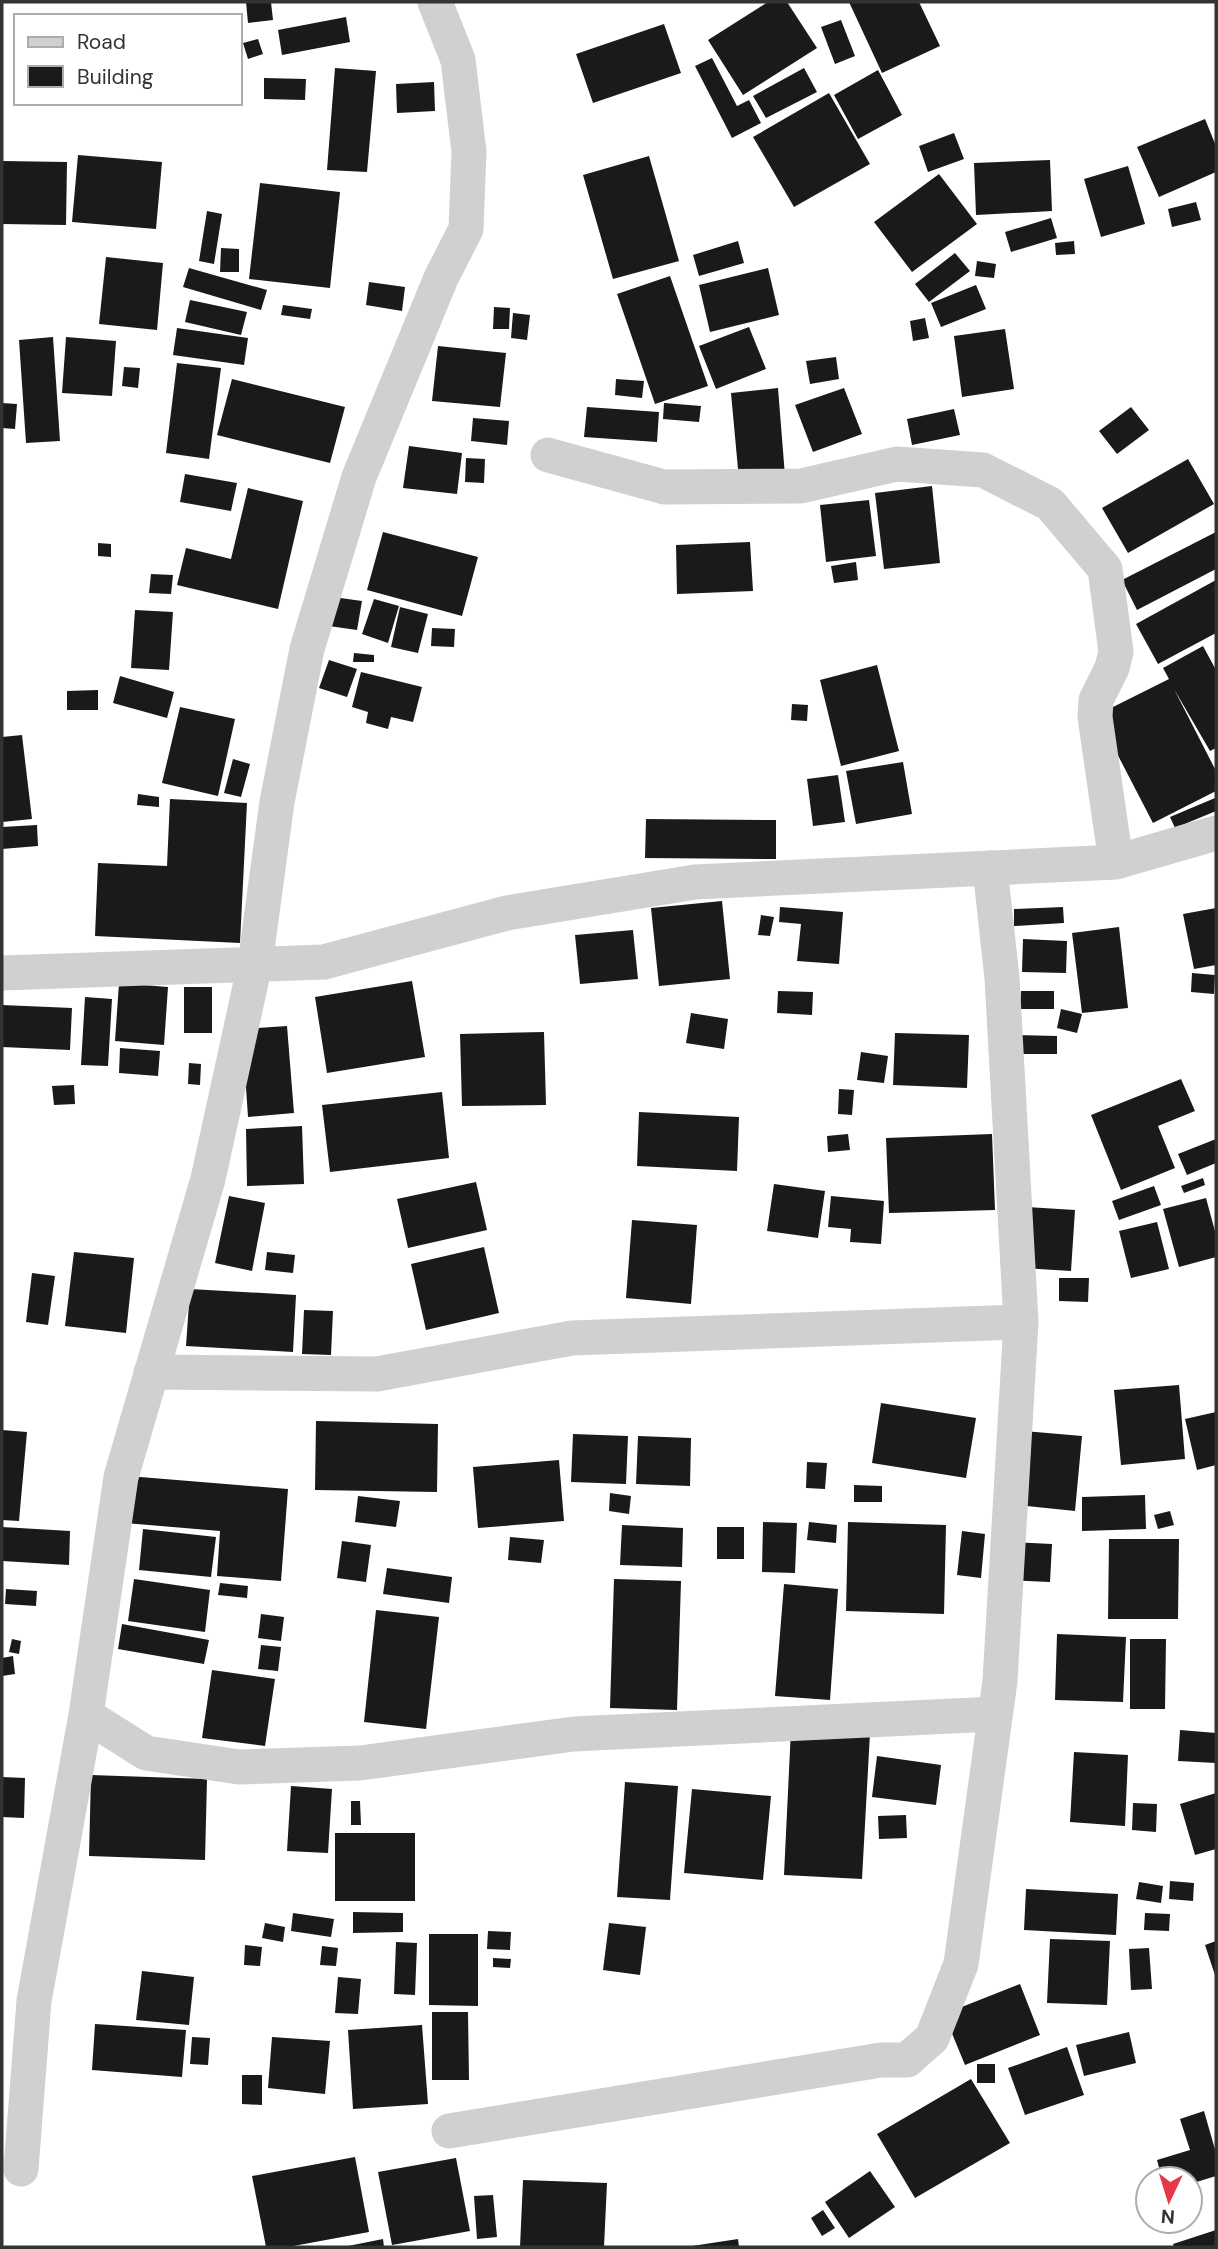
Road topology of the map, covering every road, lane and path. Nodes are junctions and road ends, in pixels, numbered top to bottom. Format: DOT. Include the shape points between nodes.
graph roads {
  1 [pos="435,2"];
  2 [pos="548,455"];
  3 [pos="1216,833"];
  4 [pos="1116,862"];
  5 [pos="990,868"];
  6 [pos="254,964"];
  7 [pos="2,972"];
  8 [pos="1021,1322"];
  9 [pos="151,1372"];
  10 [pos="995,1714"];
  11 [pos="86,1716"];
  12 [pos="449,2131"];
  13 [pos="21,2169"];
  1 -- 6 [label="street" via="458,60 469,152 466,229 441,278 359,477 306,649 277,802"];
  2 -- 4 [label="street" via="664,487 801,486 897,464 983,470 1050,504 1105,569 1116,652 1095,717"];
  3 -- 4 [label="street"];
  4 -- 5 [label="street"];
  5 -- 6 [label="street" via="695,882 506,913 324,961"];
  5 -- 8 [label="street" via="1002,978"];
  6 -- 7 [label="street"];
  6 -- 9 [label="street" via="208,1179"];
  8 -- 9 [label="street" via="572,1339 377,1374"];
  8 -- 10 [label="street"];
  9 -- 11 [label="street" via="121,1477"];
  10 -- 11 [label="street" via="574,1734 360,1763 239,1767 146,1753"];
  10 -- 12 [label="street" via="961,1964 932,2038 906,2060 881,2060"];
  11 -- 13 [label="street" via="34,2001"];
}
